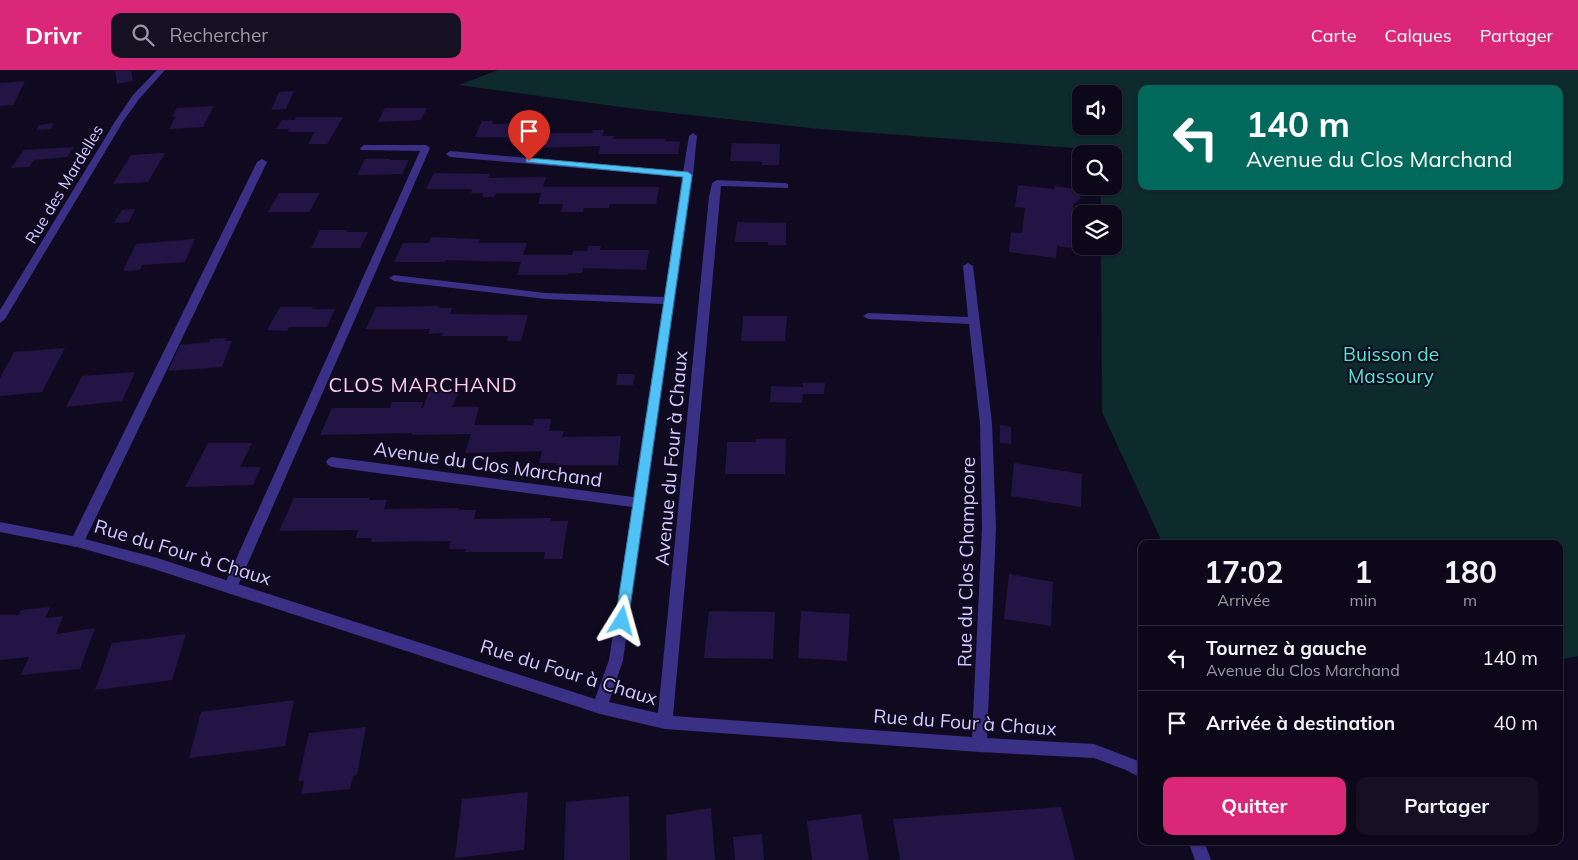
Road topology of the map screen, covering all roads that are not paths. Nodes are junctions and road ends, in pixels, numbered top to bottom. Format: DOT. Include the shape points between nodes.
graph roads {
  1 [pos="161,70"];
  2 [pos="693,136"];
  3 [pos="364,148"];
  4 [pos="450,154"];
  5 [pos="262,162"];
  6 [pos="688,175"];
  7 [pos="785,186"];
  8 [pos="968,266"];
  9 [pos="394,278"];
  10 [pos="669,301"];
  11 [pos="868,316"];
  12 [pos="0,319"];
  13 [pos="974,321"];
  14 [pos="332,462"];
  15 [pos="639,503"];
  16 [pos="0,527"];
  17 [pos="77,542"];
  18 [pos="230,588"];
  19 [pos="600,707"];
  20 [pos="665,722"];
  21 [pos="979,745"];
  22 [pos="1138,768"];
  23 [pos="1197,845"];
  24 [pos="1203,860"];
  1 -- 12 [label="street, Rue des Mardelles" via="120,120"];
  2 -- 6 [label="street"];
  3 -- 18 [label="street" via="426,148"];
  4 -- 6 [label="street"];
  5 -- 17 [label="street"];
  6 -- 10 [label="street"];
  7 -- 20 [label="street, Avenue du Four à Chaux" via="717,183"];
  8 -- 13 [label="street, Rue du Clos Champcore"];
  9 -- 10 [label="street" via="545,296"];
  10 -- 15 [label="street"];
  11 -- 13 [label="street"];
  13 -- 21 [label="street, Rue du Clos Champcore" via="986,423 989,528"];
  14 -- 15 [label="street, Avenue du Clos Marchand"];
  15 -- 19 [label="street" via="616,660"];
  16 -- 17 [label="street, Rue du Four à Chaux"];
  17 -- 18 [label="street, Rue du Four à Chaux"];
  18 -- 19 [label="street, Rue du Four à Chaux"];
  19 -- 20 [label="street, Rue du Four à Chaux"];
  20 -- 21 [label="street, Rue du Four à Chaux"];
  21 -- 22 [label="street, Rue du Four à Chaux" via="1094,751"];
  23 -- 24 [label="street"];
}
